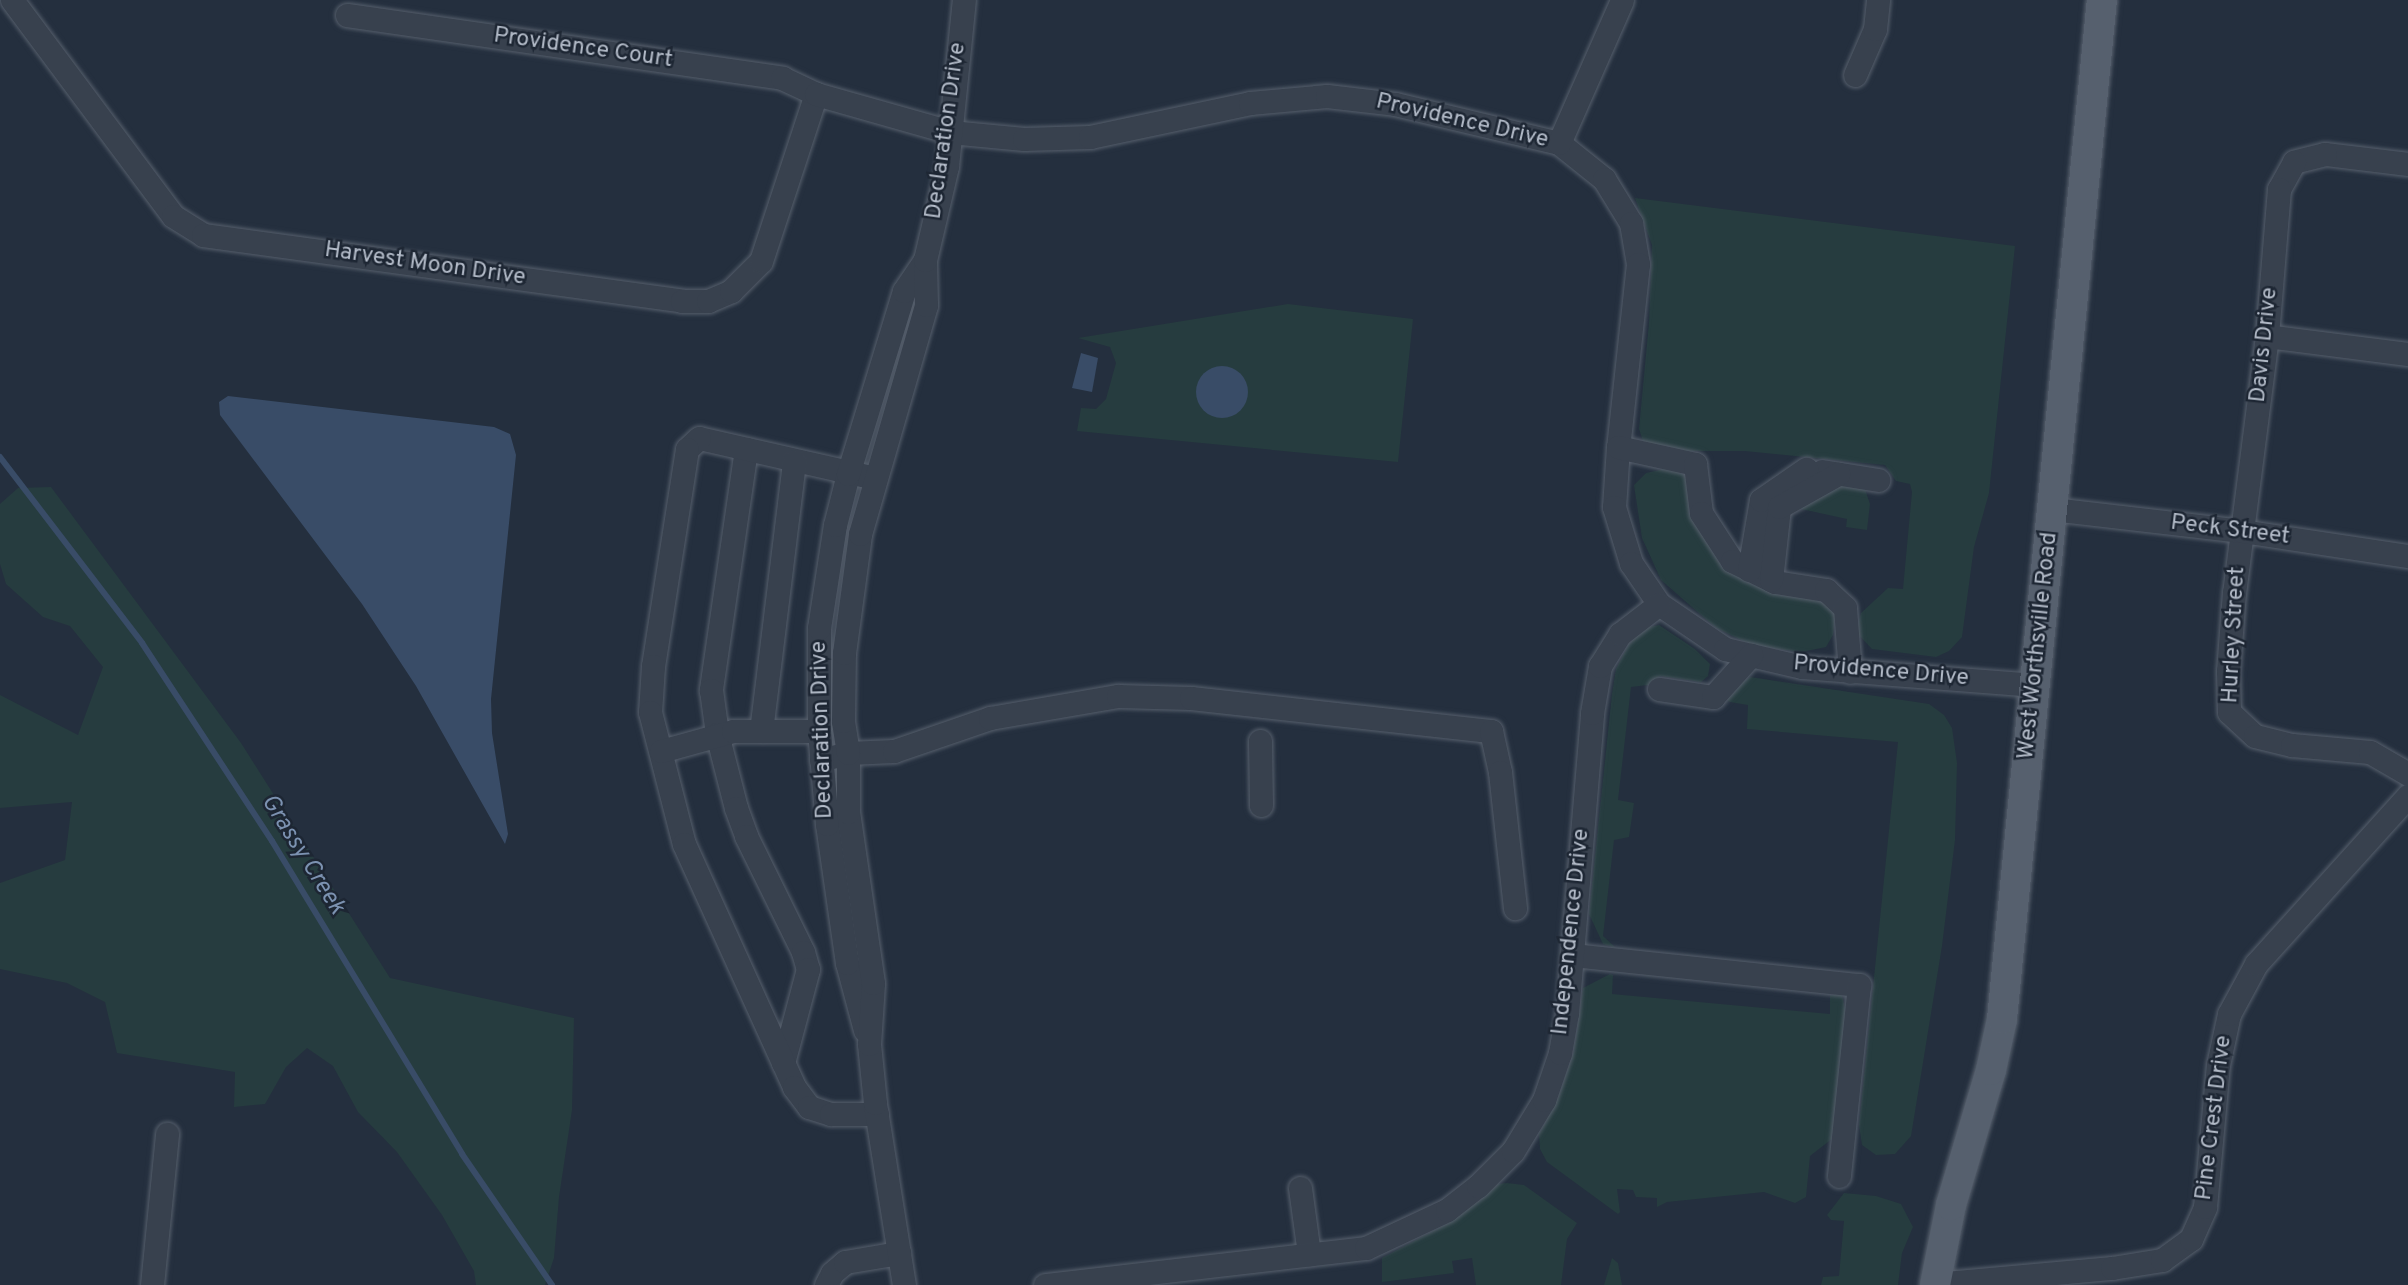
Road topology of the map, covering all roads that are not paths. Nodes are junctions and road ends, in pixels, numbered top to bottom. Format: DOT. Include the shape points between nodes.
graph roads {
  1 [pos="12,0"];
  2 [pos="964,0"];
  3 [pos="1622,0"];
  4 [pos="1878,0"];
  5 [pos="2102,0"];
  6 [pos="347,15"];
  7 [pos="1855,75"];
  8 [pos="816,94"];
  9 [pos="950,132"];
  10 [pos="1559,144"];
  11 [pos="2408,164"];
  12 [pos="925,260"];
  13 [pos="2267,336"];
  14 [pos="2408,354"];
  15 [pos="1618,447"];
  16 [pos="746,449"];
  17 [pos="794,461"];
  18 [pos="1813,470"];
  19 [pos="848,474"];
  20 [pos="875,478"];
  21 [pos="1878,480"];
  22 [pos="2052,509"];
  23 [pos="2242,531"];
  24 [pos="2408,556"];
  25 [pos="1759,575"];
  26 [pos="1659,604"];
  27 [pos="1751,655"];
  28 [pos="1850,672"];
  29 [pos="2035,685"];
  30 [pos="1659,689"];
  31 [pos="1017,697"];
  32 [pos="1038,709"];
  33 [pos="761,731"];
  34 [pos="819,731"];
  35 [pos="717,734"];
  36 [pos="1260,741"];
  37 [pos="661,751"];
  38 [pos="848,753"];
  39 [pos="821,760"];
  40 [pos="2408,774"];
  41 [pos="2408,796"];
  42 [pos="1261,806"];
  43 [pos="1515,908"];
  44 [pos="1572,955"];
  45 [pos="870,1044"];
  46 [pos="783,1063"];
  47 [pos="877,1114"];
  48 [pos="167,1134"];
  49 [pos="1839,1176"];
  50 [pos="1300,1188"];
  51 [pos="899,1253"];
  52 [pos="1309,1254"];
  53 [pos="1935,1284"];
  54 [pos="152,1285"];
  55 [pos="826,1285"];
  56 [pos="904,1285"];
  57 [pos="1045,1285"];
  1 -- 8 [label="street, Harvest Moon Drive" via="173,216 203,235 682,301 708,301 731,291 761,261"];
  2 -- 9 [label="street, Declaration Drive"];
  3 -- 10 [label="street"];
  4 -- 7 [label="street" via="1875,29"];
  5 -- 22 [label="main road, West Worthsville Road"];
  6 -- 8 [label="street, Providence Court" via="782,78"];
  8 -- 9 [label="street, Providence Drive"];
  9 -- 10 [label="street, Providence Drive" via="1024,139 1090,137 1250,103 1326,96 1395,104"];
  9 -- 12 [label="street, Declaration Drive" via="947,166"];
  10 -- 15 [label="street, Providence Drive" via="1604,179 1631,223 1638,264"];
  11 -- 13 [label="street, Davis Drive" via="2325,154 2294,162 2279,190"];
  12 -- 19 [label="street, Declaration Drive" via="904,291"];
  12 -- 20 [label="street, Declaration Drive" via="926,305"];
  13 -- 14 [label="street"];
  13 -- 23 [label="street, Davis Drive"];
  15 -- 25 [label="street" via="1695,464 1702,513 1732,561"];
  15 -- 26 [label="street, Providence Drive" via="1614,508 1632,563"];
  16 -- 17 [label="street"];
  16 -- 35 [label="street" via="711,690"];
  16 -- 37 [label="street" via="699,438 687,449 653,666 650,712"];
  17 -- 19 [label="street"];
  17 -- 33 [label="street"];
  18 -- 21 [label="street"];
  18 -- 25 [label="street" via="1780,507"];
  18 -- 25 [label="street" via="1761,500"];
  19 -- 20 [label="street"];
  19 -- 34 [label="street, Declaration Drive" via="819,628"];
  20 -- 38 [label="street, Declaration Drive" via="849,598 843,721"];
  22 -- 23 [label="street, Peck Street"];
  22 -- 29 [label="main road, West Worthsville Road"];
  23 -- 24 [label="street, Peck Street"];
  23 -- 40 [label="street, Hurley Street" via="2228,671 2229,712 2255,736 2292,745 2370,752"];
  25 -- 28 [label="street" via="1826,590 1845,608"];
  26 -- 27 [label="street, Providence Drive" via="1725,649"];
  26 -- 44 [label="street, Independence Drive" via="1620,634 1600,666"];
  27 -- 28 [label="street, Providence Drive"];
  27 -- 30 [label="street" via="1713,697"];
  28 -- 29 [label="street, Providence Drive"];
  29 -- 53 [label="main road, West Worthsville Road" via="2001,1019 1991,1070 1951,1205"];
  31 -- 32 [label="street"];
  32 -- 38 [label="street" via="990,718 894,751"];
  32 -- 43 [label="street" via="1118,696 1191,698 1492,732"];
  33 -- 34 [label="street"];
  33 -- 35 [label="street"];
  34 -- 39 [label="street, Declaration Drive"];
  35 -- 37 [label="street"];
  35 -- 46 [label="street" via="746,836 808,969"];
  36 -- 42 [label="street"];
  37 -- 46 [label="street" via="684,844"];
  38 -- 39 [label="street"];
  38 -- 45 [label="street, Declaration Drive" via="848,812 873,983"];
  39 -- 45 [label="street, Declaration Drive" via="847,963"];
  41 -- 53 [label="street, Pine Crest Drive" via="2256,964 2229,1014 2218,1065 2205,1207 2191,1239 2162,1260"];
  44 -- 49 [label="street" via="1859,985"];
  44 -- 52 [label="street, Independence Drive" via="1560,1053 1544,1100 1513,1151 1447,1210 1366,1248"];
  45 -- 47 [label="street, Declaration Drive"];
  46 -- 47 [label="street" via="809,1107 831,1114"];
  47 -- 51 [label="street, Declaration Drive"];
  48 -- 54 [label="street"];
  50 -- 52 [label="street"];
  51 -- 55 [label="street" via="845,1262"];
  51 -- 56 [label="street, Declaration Drive"];
  52 -- 57 [label="street, Independence Drive"];
}
